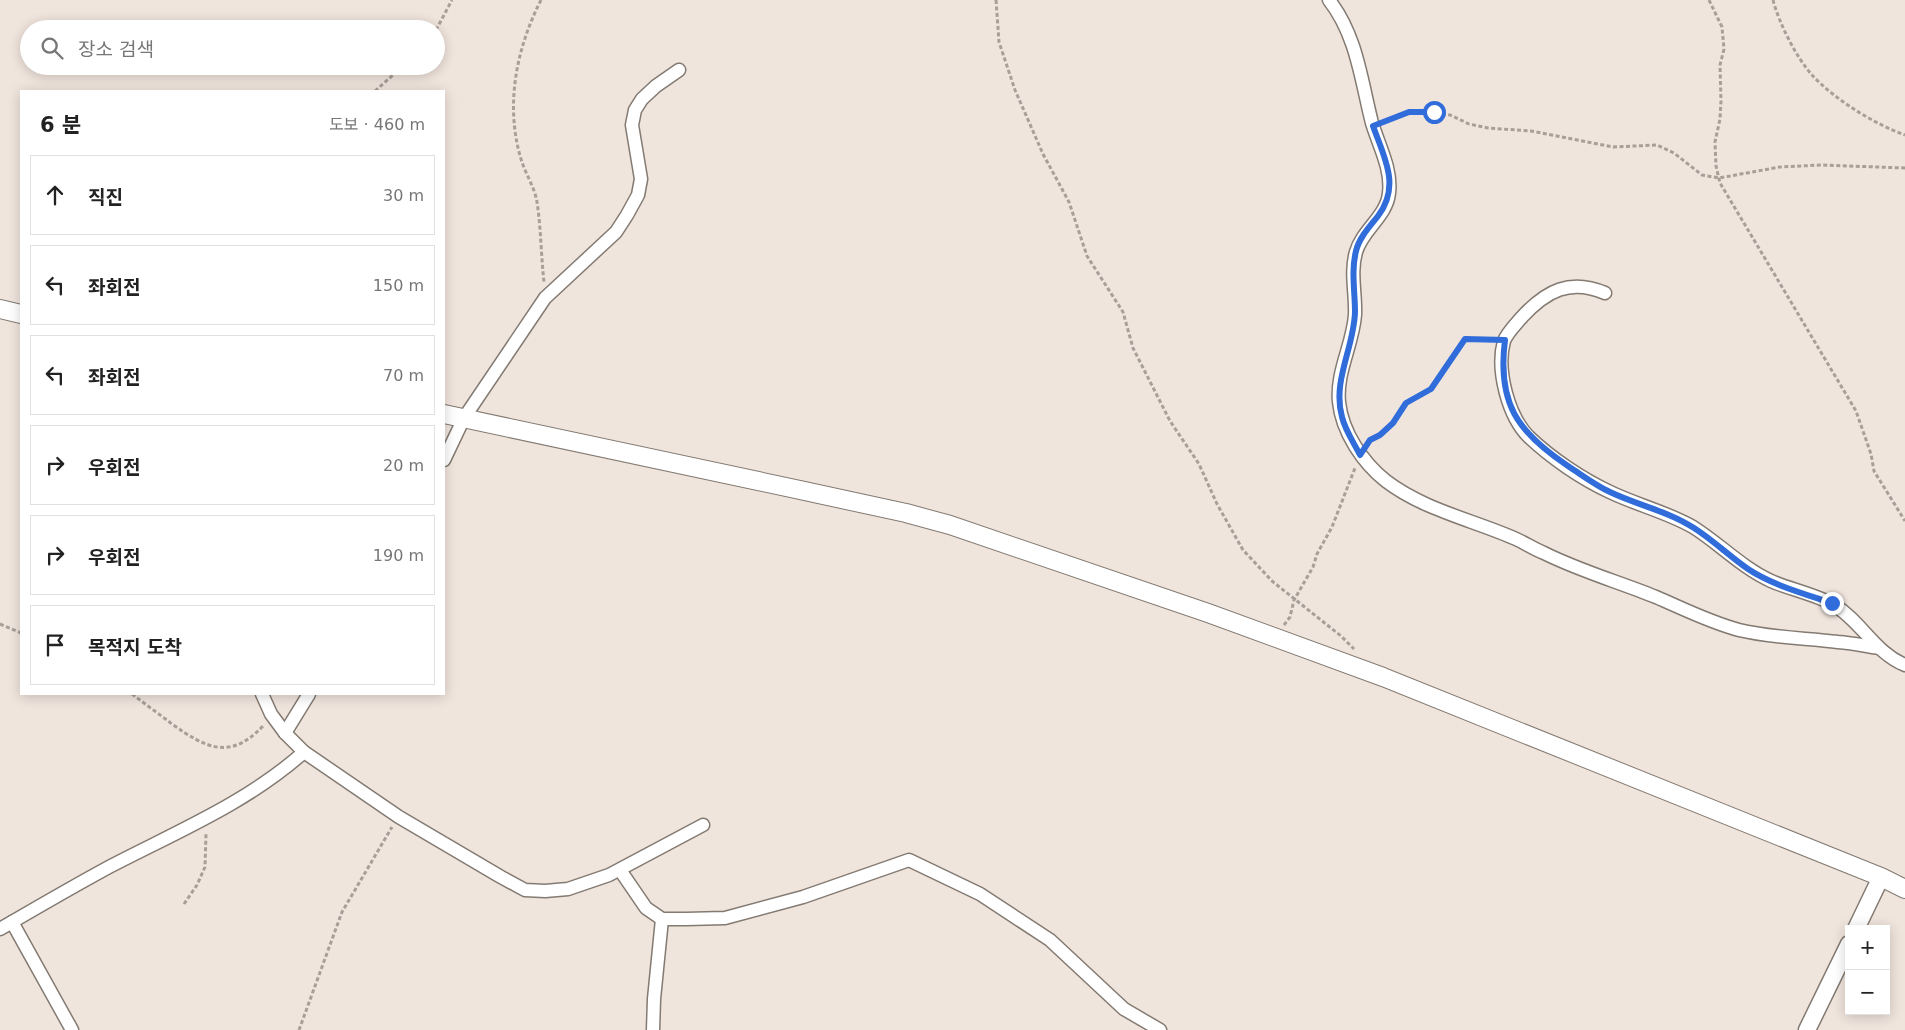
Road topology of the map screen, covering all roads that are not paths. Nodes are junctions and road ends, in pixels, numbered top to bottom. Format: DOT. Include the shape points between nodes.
graph roads {
  1 [pos="1329,0"];
  2 [pos="679,70"];
  3 [pos="1604,293"];
  4 [pos="0,310"];
  5 [pos="20,314"];
  6 [pos="445,414"];
  7 [pos="464,418"];
  8 [pos="445,458"];
  9 [pos="1879,648"];
  10 [pos="1905,666"];
  11 [pos="262,695"];
  12 [pos="308,695"];
  13 [pos="285,733"];
  14 [pos="304,752"];
  15 [pos="703,825"];
  16 [pos="620,870"];
  17 [pos="1881,877"];
  18 [pos="1905,889"];
  19 [pos="662,919"];
  20 [pos="12,922"];
  21 [pos="1858,925"];
  22 [pos="0,929"];
  23 [pos="1845,952"];
  24 [pos="72,1030"];
  25 [pos="653,1030"];
  26 [pos="1160,1030"];
  27 [pos="1807,1030"];
  1 -- 9 [label="street" via="1348,32 1357,56 1373,126 1390,175 1389,196 1356,250 1355,313 1339,393 1342,418 1360,455 1386,481 1417,499 1714,622 1777,637"];
  2 -- 7 [label="street" via="656,86 635,110 632,125 640,179 638,195 627,215 616,232 545,298"];
  3 -- 9 [label="street" via="1590,286 1572,286 1546,295 1525,314 1505,340 1504,383 1508,400 1528,435 1546,452 1596,484 1694,528 1749,570 1832,603 1847,613"];
  4 -- 5 [label="main road"];
  6 -- 7 [label="main road"];
  7 -- 8 [label="street"];
  7 -- 17 [label="main road" via="942,523 1136,588 1383,677"];
  9 -- 10 [label="street"];
  11 -- 13 [label="street"];
  12 -- 13 [label="street"];
  13 -- 14 [label="street"];
  14 -- 16 [label="street" via="399,816 525,890 568,889"];
  14 -- 20 [label="street" via="208,818 109,867"];
  15 -- 16 [label="street"];
  16 -- 19 [label="street" via="646,908"];
  17 -- 18 [label="main road"];
  17 -- 21 [label="street"];
  19 -- 25 [label="street"];
  19 -- 26 [label="street" via="725,918 803,897 908,860 980,894 1050,940 1124,1010"];
  20 -- 22 [label="street"];
  20 -- 24 [label="street"];
  23 -- 27 [label="street"];
}
